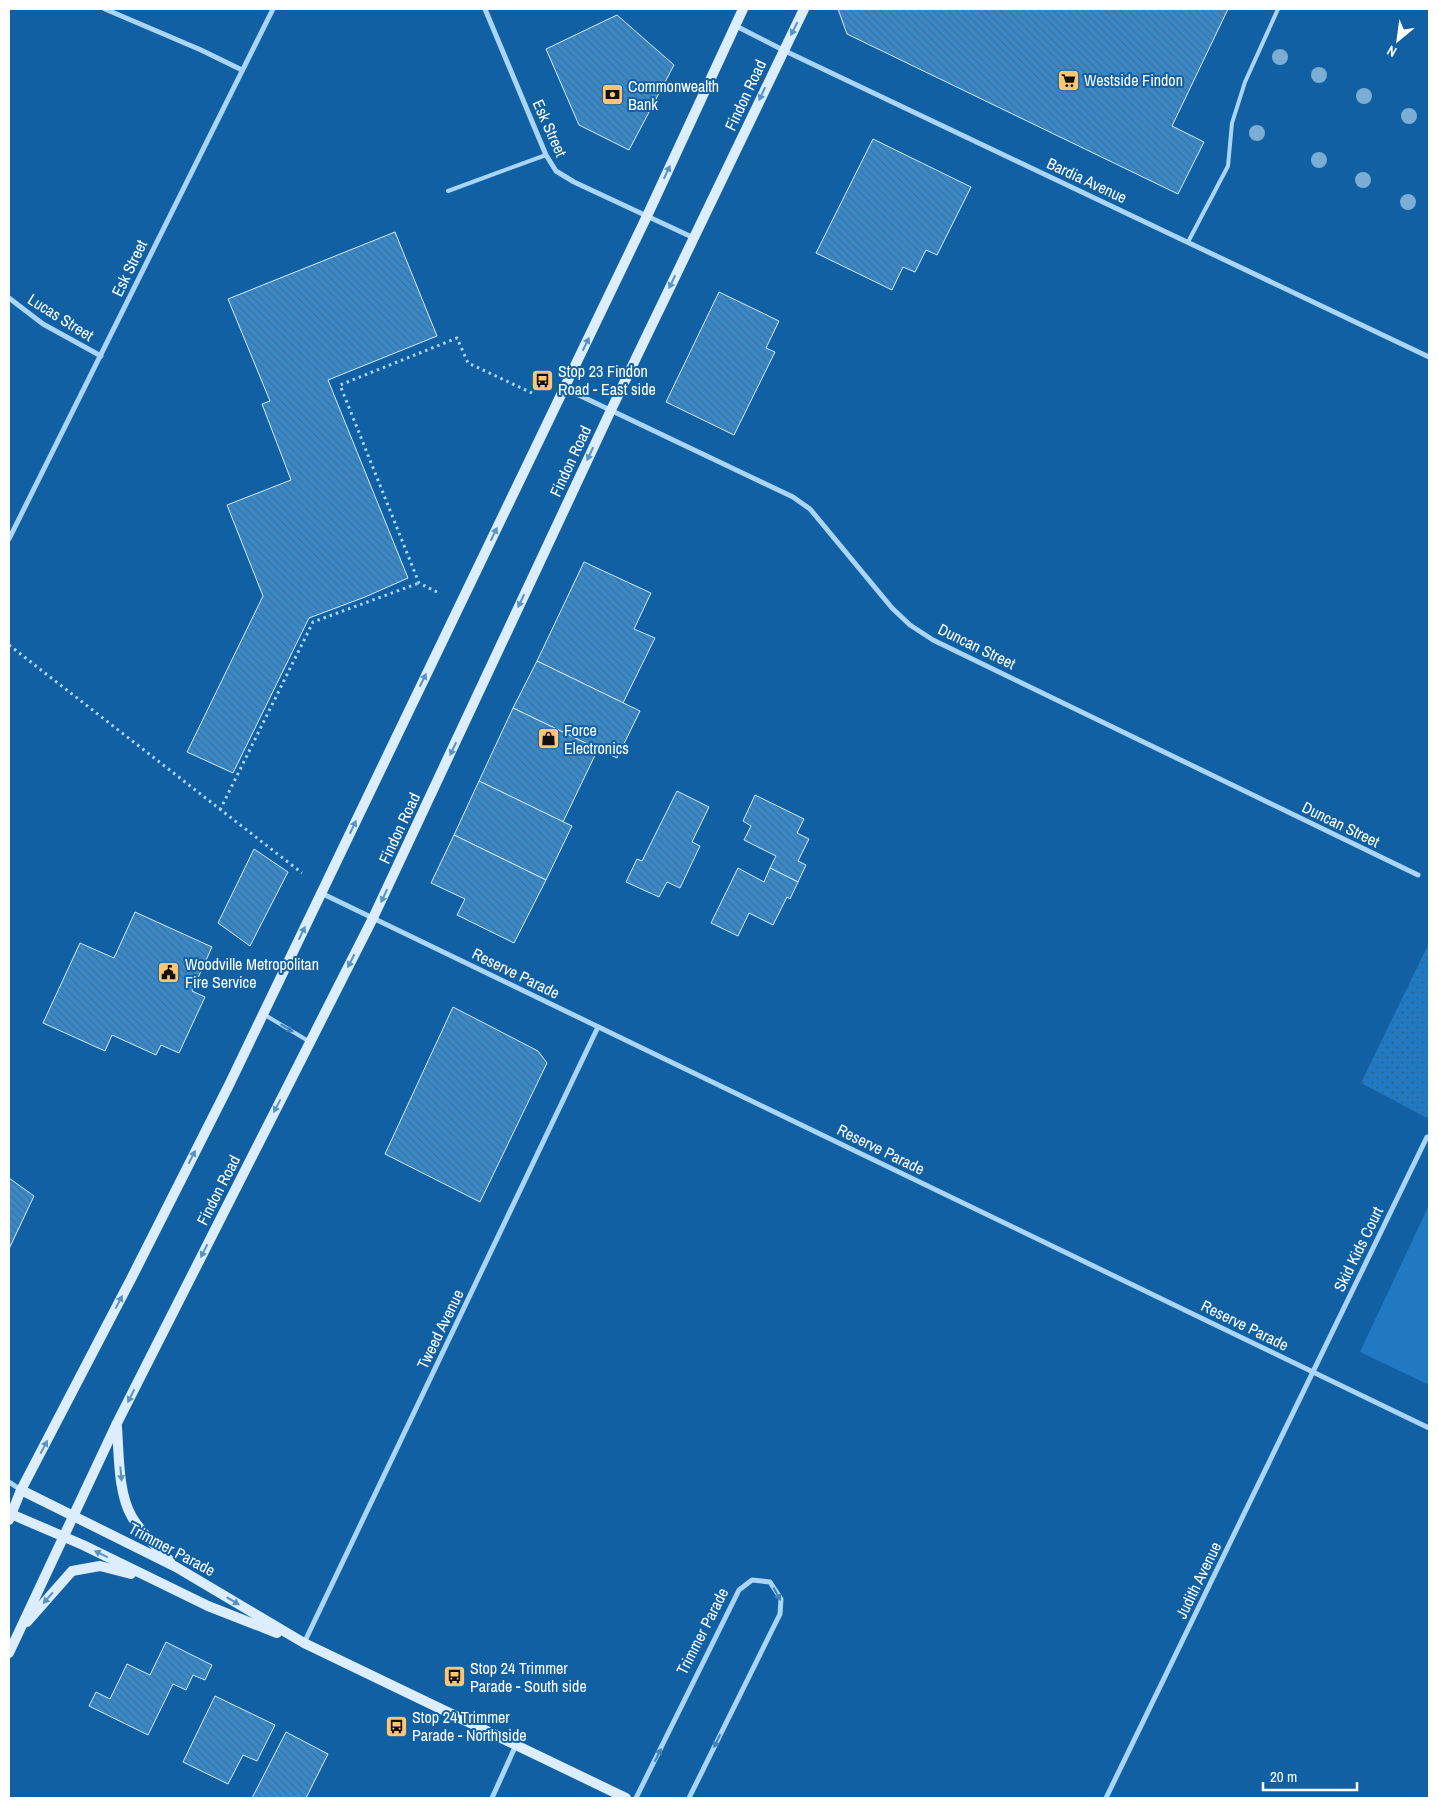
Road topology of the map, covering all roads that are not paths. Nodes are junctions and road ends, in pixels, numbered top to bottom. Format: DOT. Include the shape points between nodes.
graph roads {
  1 [pos="105,9"];
  2 [pos="273,9"];
  3 [pos="485,9"];
  4 [pos="743,9"];
  5 [pos="804,9"];
  6 [pos="1278,9"];
  7 [pos="734,25"];
  8 [pos="783,50"];
  9 [pos="242,70"];
  10 [pos="546,155"];
  11 [pos="448,191"];
  12 [pos="647,216"];
  13 [pos="694,238"];
  14 [pos="1188,242"];
  15 [pos="9,298"];
  16 [pos="101,356"];
  17 [pos="1429,356"];
  18 [pos="564,388"];
  19 [pos="611,410"];
  20 [pos="9,539"];
  21 [pos="1418,876"];
  22 [pos="321,893"];
  23 [pos="373,918"];
  24 [pos="263,1014"];
  25 [pos="598,1027"];
  26 [pos="311,1042"];
  27 [pos="1427,1137"];
  28 [pos="1312,1372"];
  29 [pos="116,1425"];
  30 [pos="1429,1428"];
  31 [pos="9,1482"];
  32 [pos="21,1490"];
  33 [pos="10,1515"];
  34 [pos="74,1515"];
  35 [pos="64,1536"];
  36 [pos="176,1567"];
  37 [pos="152,1579"];
  38 [pos="20,1630"];
  39 [pos="304,1643"];
  40 [pos="9,1654"];
  41 [pos="516,1745"];
  42 [pos="492,1798"];
  43 [pos="626,1798"];
  44 [pos="636,1798"];
  45 [pos="689,1798"];
  46 [pos="1106,1798"];
  1 -- 9 [label="street"];
  2 -- 9 [label="street, Esk Street"];
  3 -- 10 [label="street, Esk Street"];
  4 -- 7 [label="main road"];
  5 -- 8 [label="main road, Findon Road, one-way"];
  6 -- 14 [label="lane" via="1245,82 1232,123 1228,166"];
  7 -- 8 [label="street, Bardia Avenue"];
  12 -- 7 [label="main road, one-way"];
  8 -- 13 [label="main road, Findon Road, one-way"];
  8 -- 14 [label="street, Bardia Avenue"];
  9 -- 16 [label="street, Esk Street"];
  10 -- 11 [label="lane"];
  10 -- 12 [label="street, Esk Street" via="556,171 574,182"];
  12 -- 13 [label="street, Esk Street"];
  18 -- 12 [label="main road, one-way"];
  13 -- 19 [label="main road, Findon Road, one-way"];
  14 -- 17 [label="street, Bardia Avenue"];
  15 -- 16 [label="street, Lucas Street" via="43,324"];
  16 -- 20 [label="street, Esk Street"];
  18 -- 19 [label="street, Duncan Street"];
  22 -- 18 [label="main road, one-way"];
  19 -- 21 [label="street, Duncan Street" via="793,496 810,509 892,608 933,640"];
  19 -- 23 [label="main road, Findon Road, one-way"];
  22 -- 23 [label="street, Reserve Parade"];
  24 -- 22 [label="main road, one-way"];
  23 -- 25 [label="street, Reserve Parade"];
  23 -- 26 [label="main road, Findon Road, one-way"];
  24 -- 26 [label="lane, one-way"];
  32 -- 24 [label="main road, one-way"];
  25 -- 28 [label="street, Reserve Parade"];
  25 -- 39 [label="street, Tweed Avenue"];
  26 -- 29 [label="main road, Findon Road, one-way"];
  27 -- 28 [label="street, Skid Kids Court"];
  28 -- 30 [label="street, Reserve Parade"];
  28 -- 46 [label="street, Judith Avenue"];
  29 -- 34 [label="main road, Findon Road"];
  29 -- 36 [label="main road, one-way" via="122,1490 131,1516"];
  31 -- 32 [label="street"];
  32 -- 33 [label="main road"];
  32 -- 34 [label="main road, Trimmer Parade"];
  33 -- 35 [label="main road, Trimmer Parade"];
  34 -- 35 [label="main road, Findon Road"];
  34 -- 36 [label="main road, Trimmer Parade"];
  37 -- 35 [label="main road, Trimmer Parade, one-way"];
  35 -- 38 [label="main road, Findon Road"];
  36 -- 39 [label="main road, Trimmer Parade, one-way"];
  37 -- 38 [label="main road, one-way" via="100,1566 72,1571"];
  37 -- 39 [label="main road, Trimmer Parade" via="208,1606"];
  38 -- 40 [label="main road, Findon Road"];
  39 -- 41 [label="main road, Trimmer Parade"];
  41 -- 42 [label="street"];
  41 -- 43 [label="main road, Trimmer Parade"];
  44 -- 45 [label="street, Trimmer Parade, one-way" via="738,1590 752,1580 770,1582 781,1599 780,1614"];
}
